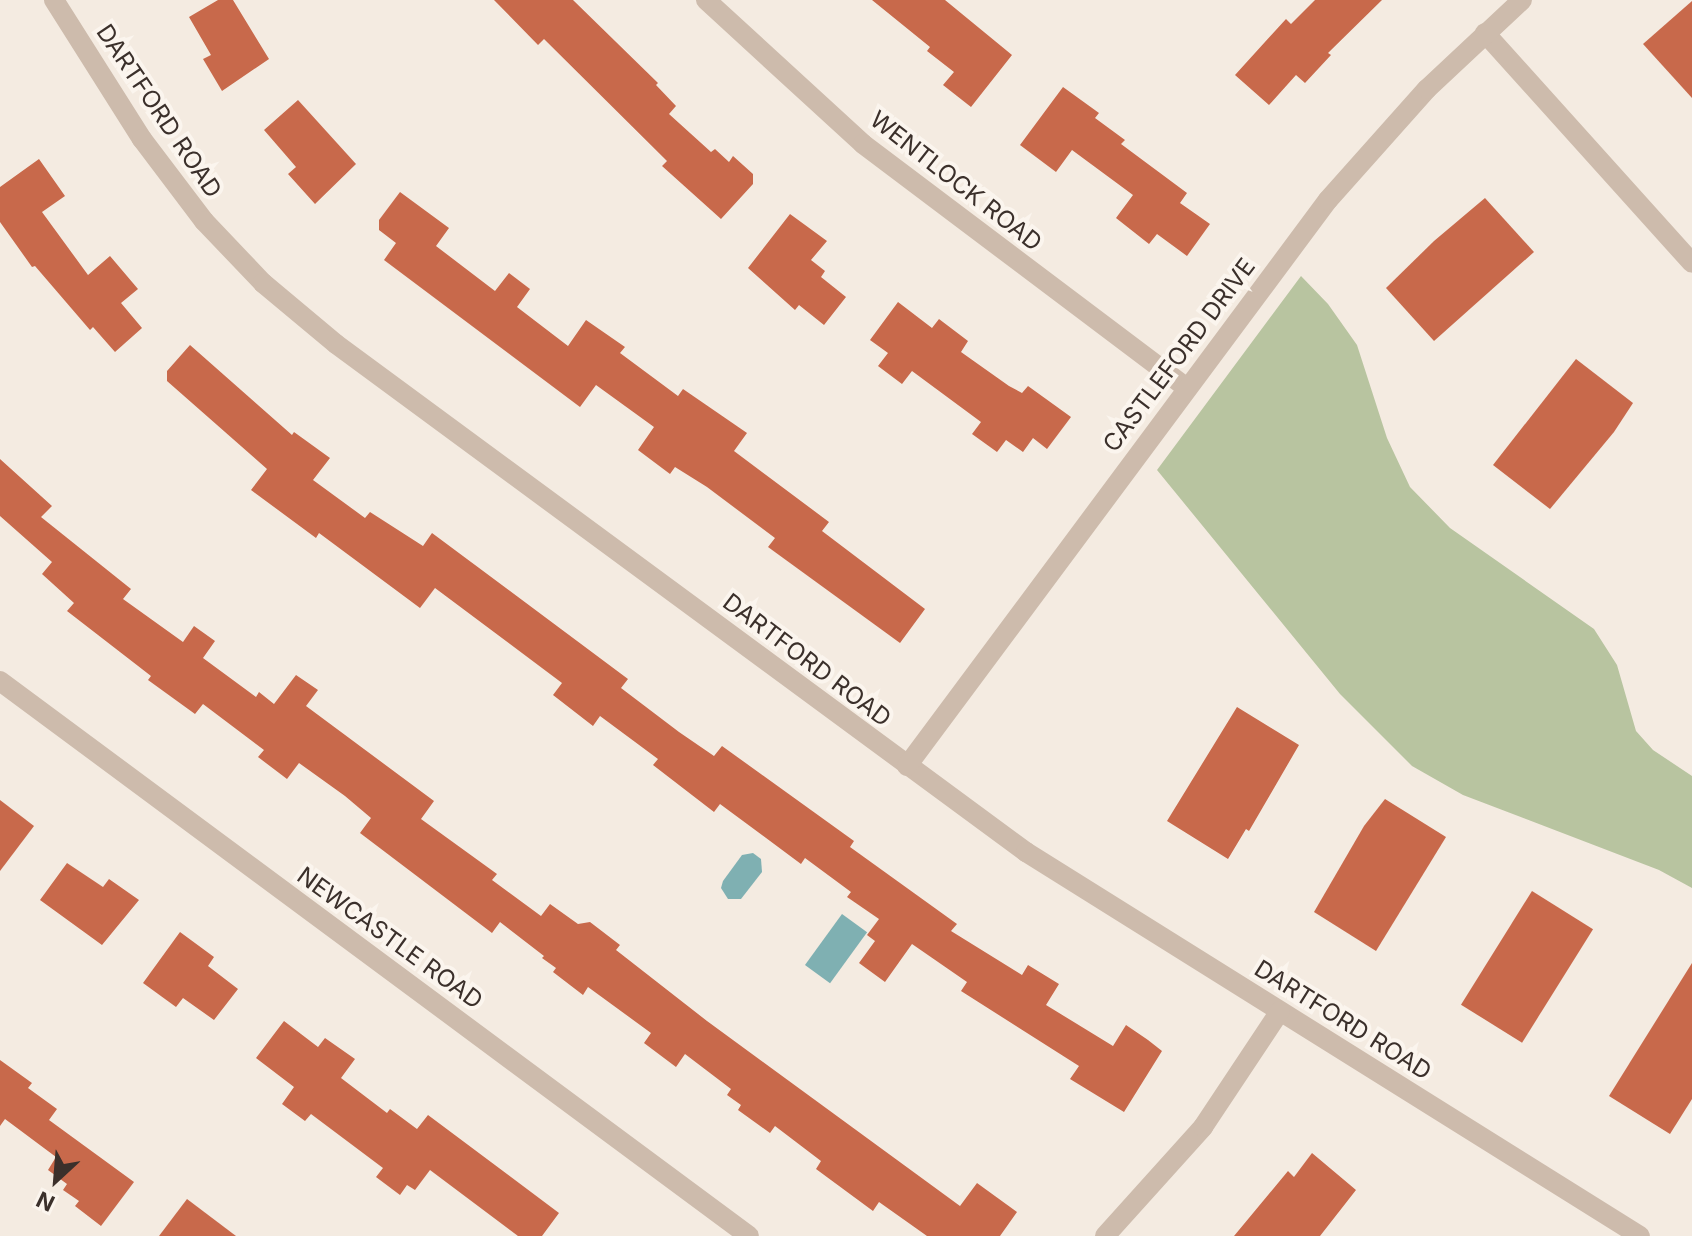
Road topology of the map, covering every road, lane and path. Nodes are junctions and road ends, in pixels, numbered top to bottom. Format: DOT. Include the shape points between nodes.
graph roads {
  1 [pos="54,0"];
  2 [pos="706,0"];
  3 [pos="1522,0"];
  4 [pos="1485,33"];
  5 [pos="1692,263"];
  6 [pos="1187,388"];
  7 [pos="0,681"];
  8 [pos="907,766"];
  9 [pos="1280,1011"];
  10 [pos="749,1236"];
  11 [pos="1105,1236"];
  12 [pos="1640,1236"];
  1 -- 8 [label="street, DARTFORD ROAD" via="166,174 263,283 336,344"];
  2 -- 6 [label="street, WENTLOCK ROAD" via="863,144"];
  3 -- 4 [label="street, CASTLEFORD DRIVE"];
  4 -- 5 [label="street"];
  4 -- 6 [label="street, CASTLEFORD DRIVE" via="1357,165"];
  6 -- 8 [label="street, CASTLEFORD DRIVE"];
  7 -- 10 [label="street, NEWCASTLE ROAD"];
  8 -- 9 [label="street, DARTFORD ROAD" via="1046,865"];
  9 -- 11 [label="street" via="1203,1127"];
  9 -- 12 [label="street, DARTFORD ROAD"];
}
